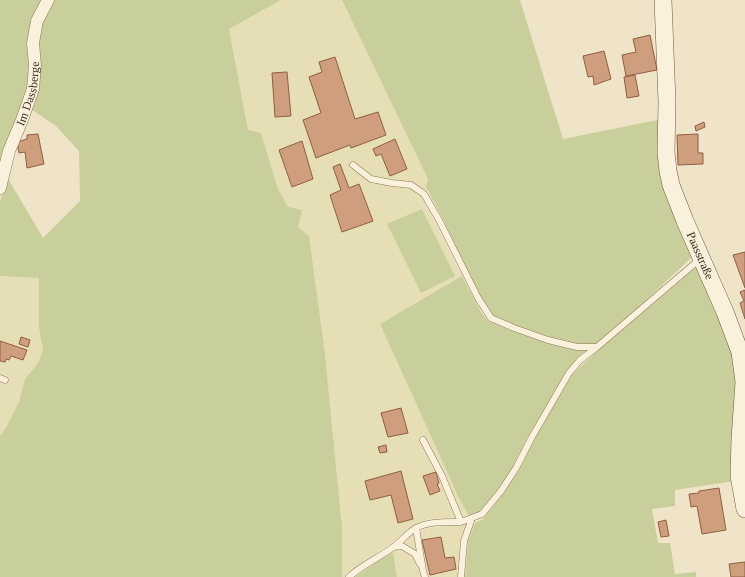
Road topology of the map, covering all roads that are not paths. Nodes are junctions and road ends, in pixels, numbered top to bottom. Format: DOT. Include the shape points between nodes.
graph roads {
  1 [pos="48,0"];
  2 [pos="663,0"];
  3 [pos="353,165"];
  4 [pos="0,188"];
  5 [pos="701,258"];
  6 [pos="596,348"];
  7 [pos="423,440"];
  8 [pos="745,509"];
  9 [pos="472,518"];
  10 [pos="461,522"];
  11 [pos="416,528"];
  12 [pos="393,547"];
  13 [pos="424,574"];
  14 [pos="349,577"];
  15 [pos="461,577"];
  1 -- 4 [label="street, Im Dassberge" via="37,21 33,43 33,89 8,151"];
  2 -- 5 [label="street, Paasstraße" via="668,171"];
  3 -- 6 [label="lane" via="371,179 411,185 424,194 491,318 548,340 577,347"];
  5 -- 6 [label="lane"];
  5 -- 8 [label="street, Paasstraße" via="740,352 744,382 739,476"];
  6 -- 9 [label="lane" via="580,360 569,373 501,491 482,514"];
  7 -- 10 [label="lane" via="442,476"];
  9 -- 10 [label="lane"];
  9 -- 15 [label="lane" via="464,541"];
  10 -- 11 [label="lane" via="439,521"];
  11 -- 12 [label="lane"];
  11 -- 13 [label="lane"];
  12 -- 13 [label="lane" via="402,546 415,554"];
  12 -- 14 [label="lane"];
}
